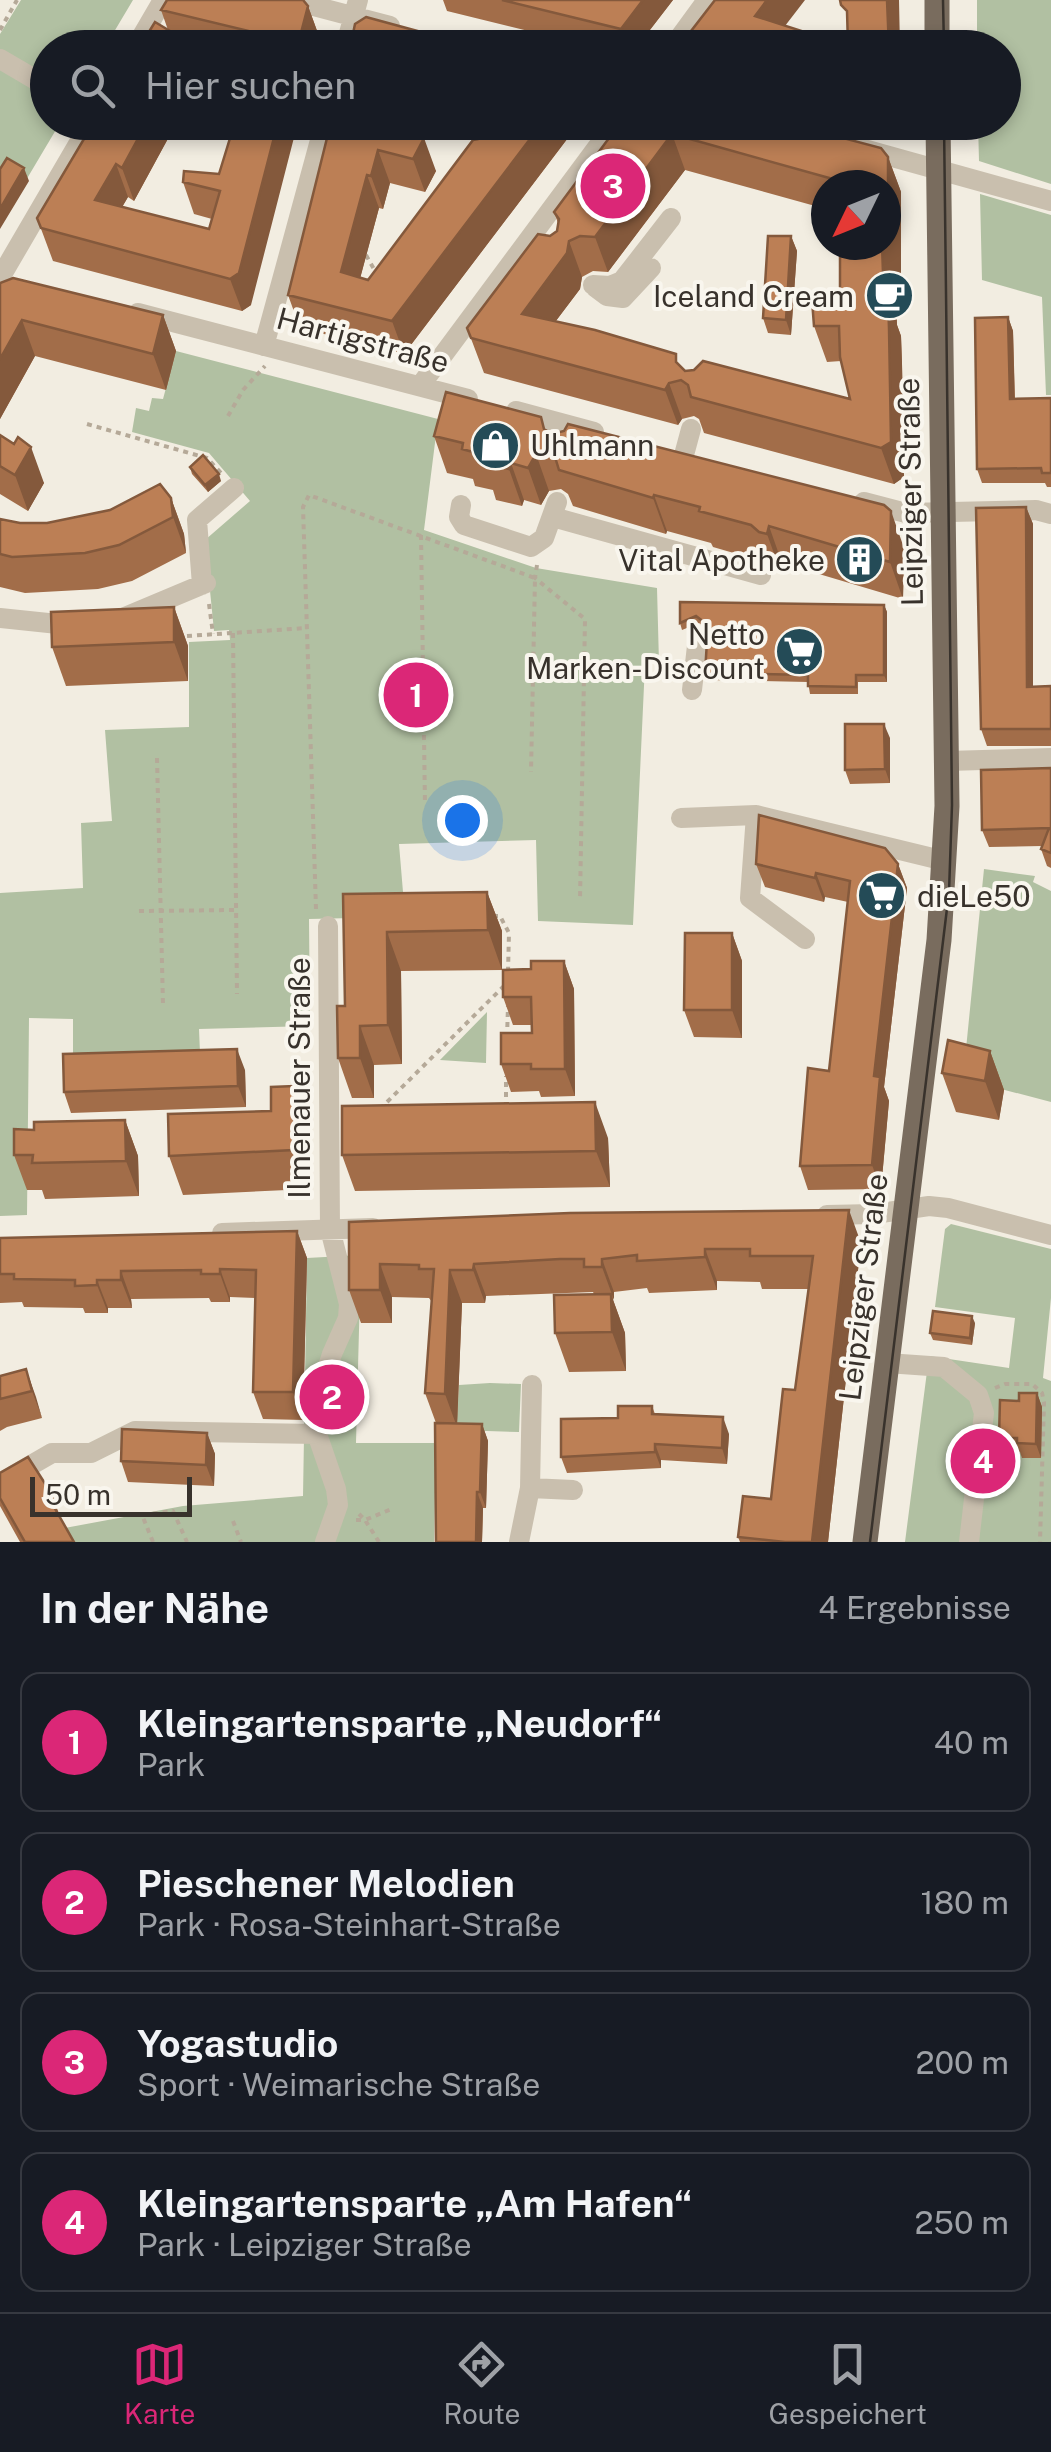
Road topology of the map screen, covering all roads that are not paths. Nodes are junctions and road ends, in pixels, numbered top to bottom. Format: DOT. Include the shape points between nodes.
graph roads {
  1 [pos="163,0"];
  2 [pos="291,0"];
  3 [pos="707,0"];
  4 [pos="937,0"];
  5 [pos="356,8"];
  6 [pos="146,30"];
  7 [pos="407,30"];
  8 [pos="685,30"];
  9 [pos="937,30"];
  10 [pos="0,59"];
  11 [pos="30,76"];
  12 [pos="81,140"];
  13 [pos="320,140"];
  14 [pos="604,140"];
  15 [pos="938,140"];
  16 [pos="835,142"];
  17 [pos="938,168"];
  18 [pos="1051,201"];
  19 [pos="671,218"];
  20 [pos="651,268"];
  21 [pos="0,278"];
  22 [pos="25,283"];
  23 [pos="117,307"];
  24 [pos="268,347"];
  25 [pos="420,386"];
  26 [pos="691,429"];
  27 [pos="612,437"];
  28 [pos="684,455"];
  29 [pos="234,488"];
  30 [pos="850,499"];
  31 [pos="460,505"];
  32 [pos="1051,514"];
  33 [pos="943,515"];
  34 [pos="761,575"];
  35 [pos="0,618"];
  36 [pos="698,637"];
  37 [pos="692,690"];
  38 [pos="1051,758"];
  39 [pos="946,761"];
  40 [pos="756,815"];
  41 [pos="682,818"];
  42 [pos="945,860"];
  43 [pos="328,926"];
  44 [pos="805,939"];
  45 [pos="905,1209"];
  46 [pos="800,1216"];
  47 [pos="390,1228"];
  48 [pos="330,1230"];
  49 [pos="198,1233"];
  50 [pos="1051,1235"];
  51 [pos="887,1364"];
  52 [pos="532,1386"];
  53 [pos="317,1434"];
  54 [pos="0,1483"];
  55 [pos="530,1488"];
  56 [pos="573,1490"];
  57 [pos="325,1542"];
  58 [pos="520,1542"];
  59 [pos="865,1542"];
  60 [pos="969,1542"];
  1 -- 6 [label="street"];
  2 -- 5 [label="street"];
  3 -- 8 [label="street"];
  4 -- 9 [label="main road"];
  5 -- 7 [label="street"];
  10 -- 11 [label="street"];
  12 -- 21 [label="street"];
  13 -- 24 [label="street"];
  14 -- 25 [label="street" via="538,242"];
  15 -- 17 [label="main road, Leipziger Straße"];
  16 -- 17 [label="street"];
  17 -- 18 [label="street"];
  17 -- 33 [label="main road, Leipziger Straße"];
  19 -- 20 [label="street" via="622,281 590,283 623,298"];
  21 -- 22 [label="street"];
  23 -- 24 [label="street, Hartigstraße"];
  24 -- 25 [label="street, Hartigstraße"];
  25 -- 27 [label="street, Hartigstraße" via="574,435"];
  26 -- 28 [label="street"];
  29 -- 35 [label="street" via="196,520 204,584 131,616 79,626"];
  30 -- 33 [label="street"];
  31 -- 34 [label="street" via="464,525 531,546 544,538 555,509"];
  32 -- 33 [label="street"];
  33 -- 39 [label="main road, Leipziger Straße"];
  36 -- 37 [label="street"];
  38 -- 39 [label="street"];
  39 -- 42 [label="main road, Leipziger Straße"];
  40 -- 41 [label="street"];
  40 -- 42 [label="street"];
  40 -- 44 [label="street" via="750,898"];
  42 -- 45 [label="main road, Leipziger Straße"];
  43 -- 48 [label="street, Ilmenauer Straße"];
  45 -- 46 [label="street"];
  45 -- 50 [label="street" via="948,1208"];
  45 -- 51 [label="main road, Leipziger Straße"];
  47 -- 48 [label="street"];
  48 -- 49 [label="street"];
  48 -- 53 [label="street, Ilmenauer Straße" via="349,1304 319,1391"];
  51 -- 59 [label="main road, Leipziger Straße"];
  51 -- 60 [label="street" via="944,1367 978,1396 984,1413"];
  52 -- 55 [label="street"];
  53 -- 54 [label="street" via="264,1438 135,1430 91,1453 52,1453"];
  53 -- 57 [label="street" via="336,1490 336,1518"];
  55 -- 56 [label="street"];
  55 -- 58 [label="street"];
}
